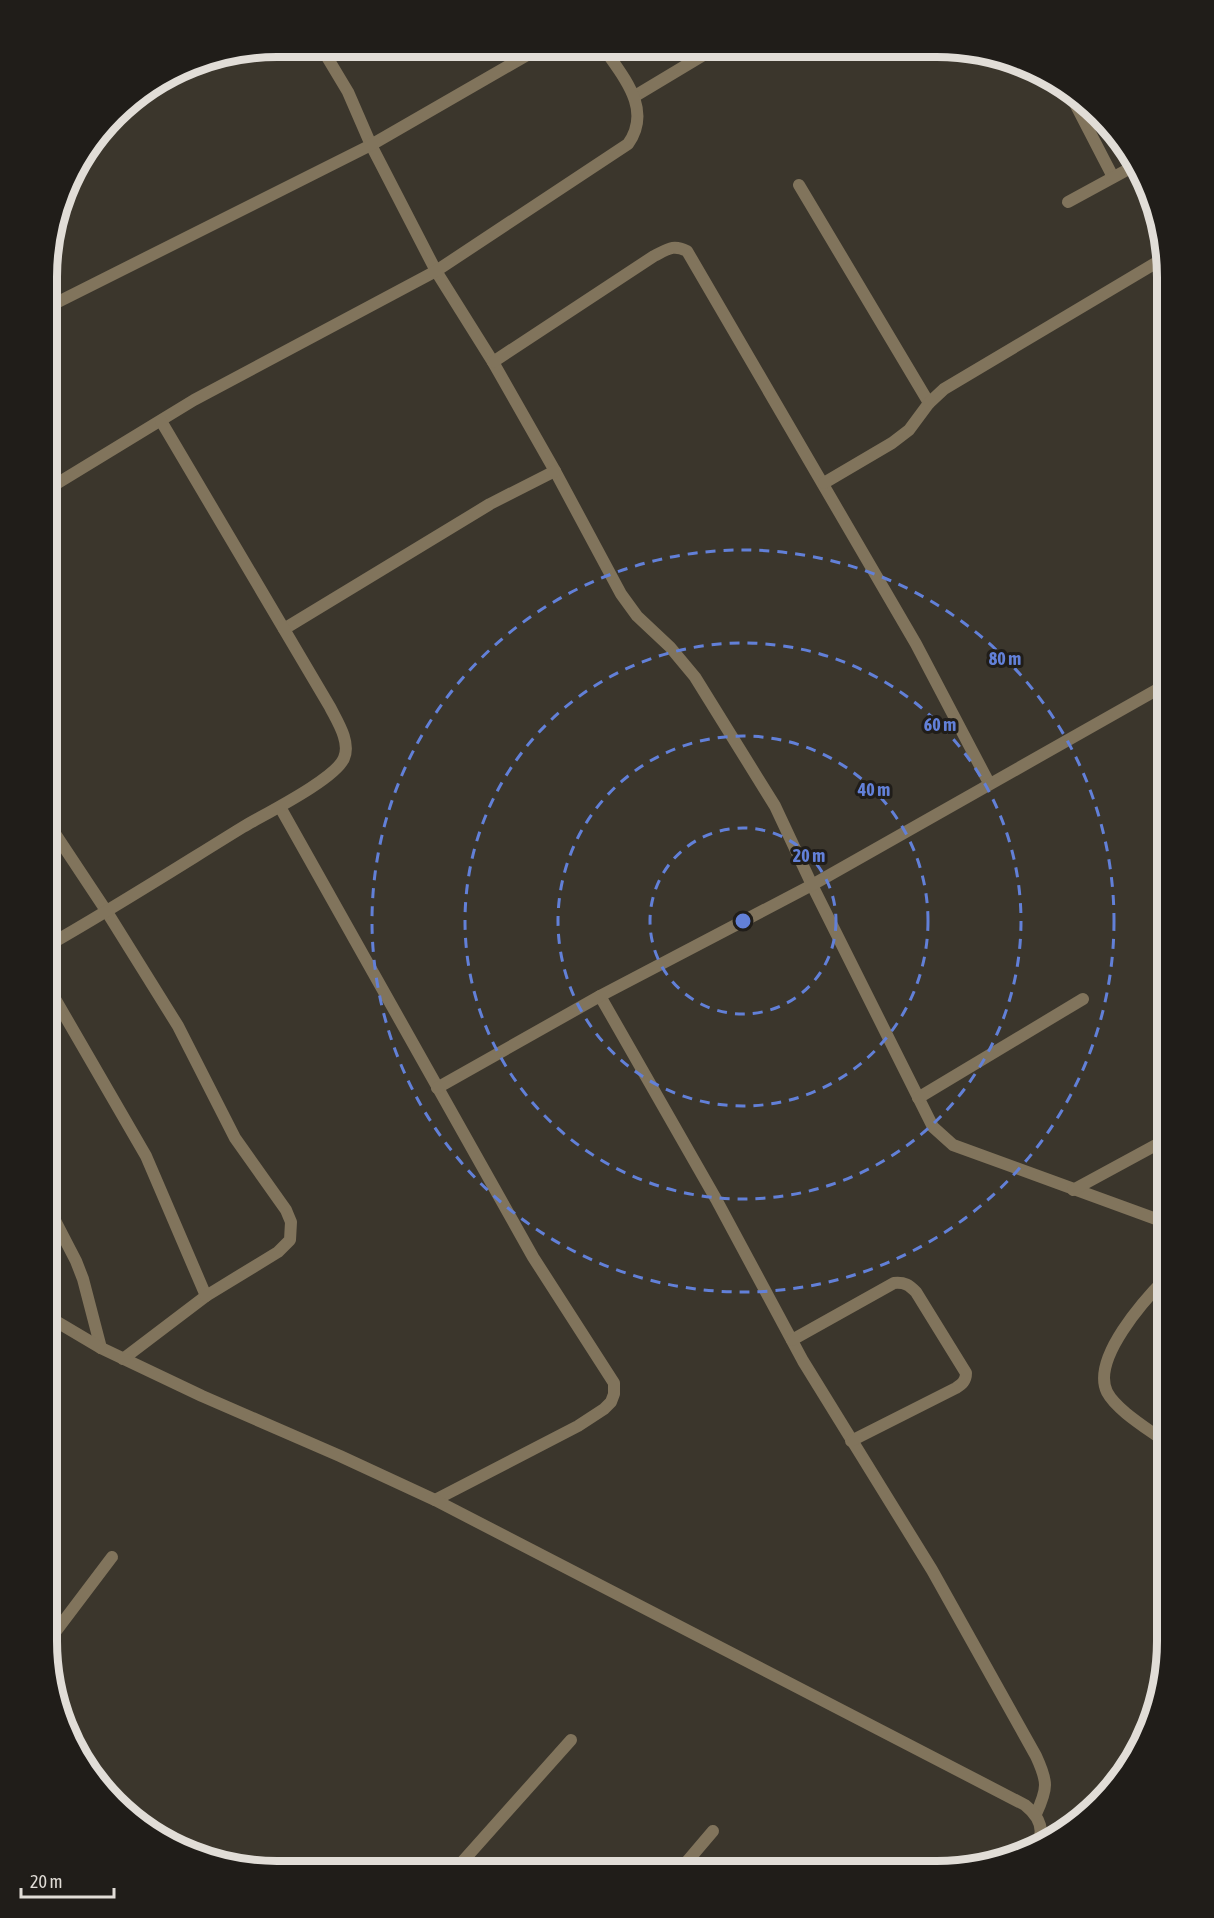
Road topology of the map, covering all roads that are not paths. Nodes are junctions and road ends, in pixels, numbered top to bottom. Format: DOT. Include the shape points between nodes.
graph roads {
  1 [pos="327,57"];
  2 [pos="524,57"];
  3 [pos="610,57"];
  4 [pos="700,57"];
  5 [pos="635,96"];
  6 [pos="1077,108"];
  7 [pos="371,145"];
  8 [pos="1129,169"];
  9 [pos="1113,177"];
  10 [pos="799,185"];
  11 [pos="1068,202"];
  12 [pos="1157,262"];
  13 [pos="436,271"];
  14 [pos="57,303"];
  15 [pos="493,362"];
  16 [pos="929,402"];
  17 [pos="161,421"];
  18 [pos="555,471"];
  19 [pos="824,483"];
  20 [pos="57,484"];
  21 [pos="284,629"];
  22 [pos="1157,690"];
  23 [pos="989,783"];
  24 [pos="280,807"];
  25 [pos="57,836"];
  26 [pos="812,885"];
  27 [pos="108,912"];
  28 [pos="57,940"];
  29 [pos="600,996"];
  30 [pos="1083,999"];
  31 [pos="57,1002"];
  32 [pos="437,1088"];
  33 [pos="918,1098"];
  34 [pos="1157,1144"];
  35 [pos="1073,1190"];
  36 [pos="1157,1219"];
  37 [pos="57,1224"];
  38 [pos="1157,1287"];
  39 [pos="206,1296"];
  40 [pos="57,1322"];
  41 [pos="792,1340"];
  42 [pos="101,1348"];
  43 [pos="123,1359"];
  44 [pos="1157,1435"];
  45 [pos="851,1441"];
  46 [pos="435,1500"];
  47 [pos="112,1557"];
  48 [pos="57,1630"];
  49 [pos="572,1740"];
  50 [pos="1036,1814"];
  51 [pos="713,1831"];
  52 [pos="1040,1835"];
  53 [pos="463,1861"];
  54 [pos="688,1861"];
  1 -- 7 [label="street" via="348,92"];
  2 -- 7 [label="street"];
  3 -- 5 [label="street"];
  4 -- 5 [label="street"];
  5 -- 13 [label="street" via="638,120 628,144"];
  6 -- 9 [label="street"];
  7 -- 13 [label="street"];
  7 -- 14 [label="street"];
  8 -- 9 [label="street"];
  9 -- 11 [label="street"];
  10 -- 16 [label="street"];
  12 -- 16 [label="street" via="944,389"];
  13 -- 15 [label="street"];
  13 -- 17 [label="street"];
  15 -- 18 [label="street"];
  15 -- 19 [label="street" via="654,256 677,246 687,250 695,262"];
  16 -- 19 [label="street" via="909,430"];
  17 -- 20 [label="street"];
  17 -- 21 [label="street"];
  18 -- 21 [label="street" via="490,504"];
  18 -- 26 [label="street" via="621,594 695,677 775,806"];
  19 -- 23 [label="street" via="916,644"];
  21 -- 24 [label="street" via="330,707 346,745 344,758 335,770"];
  22 -- 23 [label="street"];
  23 -- 26 [label="street"];
  24 -- 27 [label="street"];
  24 -- 32 [label="street"];
  25 -- 27 [label="street"];
  26 -- 29 [label="street"];
  26 -- 33 [label="street"];
  27 -- 28 [label="street"];
  27 -- 39 [label="street" via="178,1026 236,1138 291,1222 290,1240 278,1252"];
  29 -- 32 [label="street"];
  29 -- 41 [label="street"];
  30 -- 33 [label="street"];
  31 -- 39 [label="street" via="147,1156"];
  32 -- 46 [label="street" via="533,1257 605,1367 614,1383 614,1394 604,1409 578,1426"];
  33 -- 35 [label="street" via="933,1127 953,1145"];
  34 -- 35 [label="street"];
  35 -- 36 [label="street"];
  37 -- 42 [label="street" via="83,1279"];
  38 -- 44 [label="street" via="1133,1315 1110,1355 1104,1381 1117,1405"];
  39 -- 43 [label="street"];
  40 -- 42 [label="street"];
  41 -- 45 [label="street"];
  41 -- 45 [label="street" via="902,1282 916,1293 966,1373 963,1384"];
  42 -- 43 [label="street"];
  43 -- 46 [label="street"];
  45 -- 50 [label="street" via="932,1570 1036,1756 1047,1784"];
  46 -- 50 [label="street"];
  47 -- 48 [label="street"];
  49 -- 53 [label="street"];
  50 -- 52 [label="street"];
  51 -- 54 [label="street"];
}
